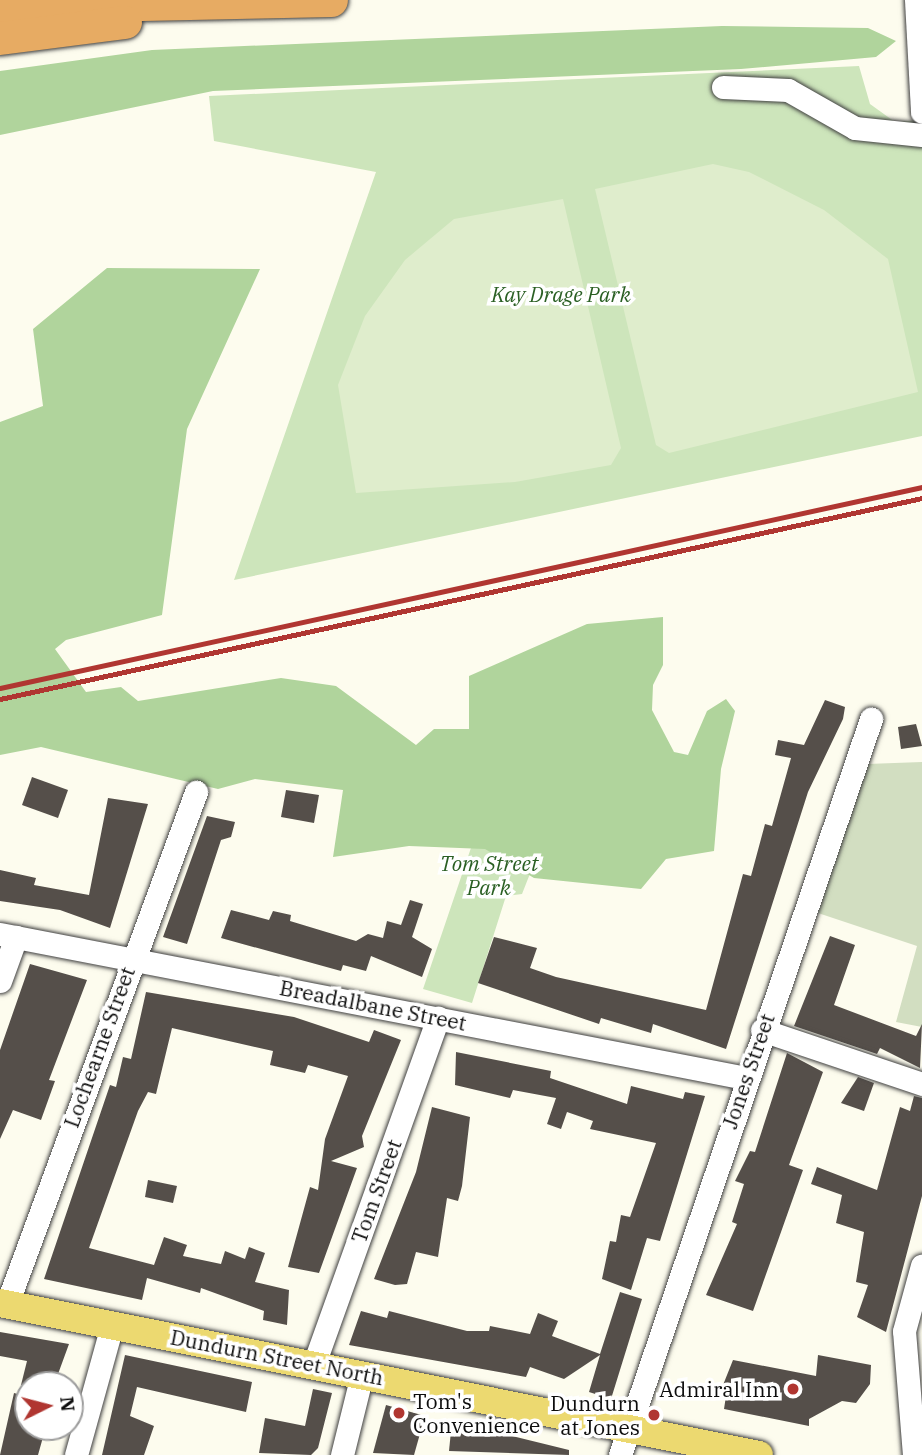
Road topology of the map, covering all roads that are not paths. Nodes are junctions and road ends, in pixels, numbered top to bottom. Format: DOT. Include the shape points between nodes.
graph roads {
  1 [pos="331,0"];
  2 [pos="916,0"];
  3 [pos="280,2"];
  4 [pos="0,7"];
  5 [pos="0,38"];
  6 [pos="723,87"];
  7 [pos="922,112"];
  8 [pos="922,135"];
  9 [pos="871,719"];
  10 [pos="196,792"];
  11 [pos="8,936"];
  12 [pos="131,959"];
  13 [pos="0,981"];
  14 [pos="438,1017"];
  15 [pos="762,1030"];
  16 [pos="746,1078"];
  17 [pos="922,1084"];
  18 [pos="922,1265"];
  19 [pos="3,1304"];
  20 [pos="112,1325"];
  21 [pos="314,1364"];
  22 [pos="362,1374"];
  23 [pos="627,1425"];
  24 [pos="750,1452"];
  25 [pos="76,1455"];
  26 [pos="342,1455"];
  27 [pos="620,1455"];
  28 [pos="784,1455"];
  29 [pos="914,1455"];
  1 -- 3 [label="highway"];
  2 -- 7 [label="street"];
  3 -- 4 [label="highway"];
  3 -- 5 [label="highway"];
  6 -- 8 [label="street" via="788,90 855,128"];
  9 -- 15 [label="street, Jones Street"];
  10 -- 12 [label="street, Lochearne Street"];
  11 -- 12 [label="street, Breadalbane Street"];
  11 -- 13 [label="street"];
  12 -- 14 [label="street, Breadalbane Street"];
  12 -- 19 [label="street, Lochearne Street"];
  14 -- 16 [label="street, Breadalbane Street"];
  14 -- 21 [label="street, Tom Street"];
  15 -- 16 [label="street, Jones Street"];
  15 -- 17 [label="street"];
  16 -- 23 [label="street, Jones Street"];
  18 -- 29 [label="street" via="904,1331"];
  19 -- 20 [label="main road, Dundurn Street North"];
  20 -- 21 [label="main road, Dundurn Street North"];
  20 -- 25 [label="street"];
  21 -- 22 [label="main road, Dundurn Street North"];
  22 -- 23 [label="main road, Dundurn Street North"];
  22 -- 26 [label="street"];
  23 -- 24 [label="main road, Dundurn Street North"];
  23 -- 27 [label="street, Jones Street"];
  24 -- 28 [label="main road, Dundurn Street North"];
}
